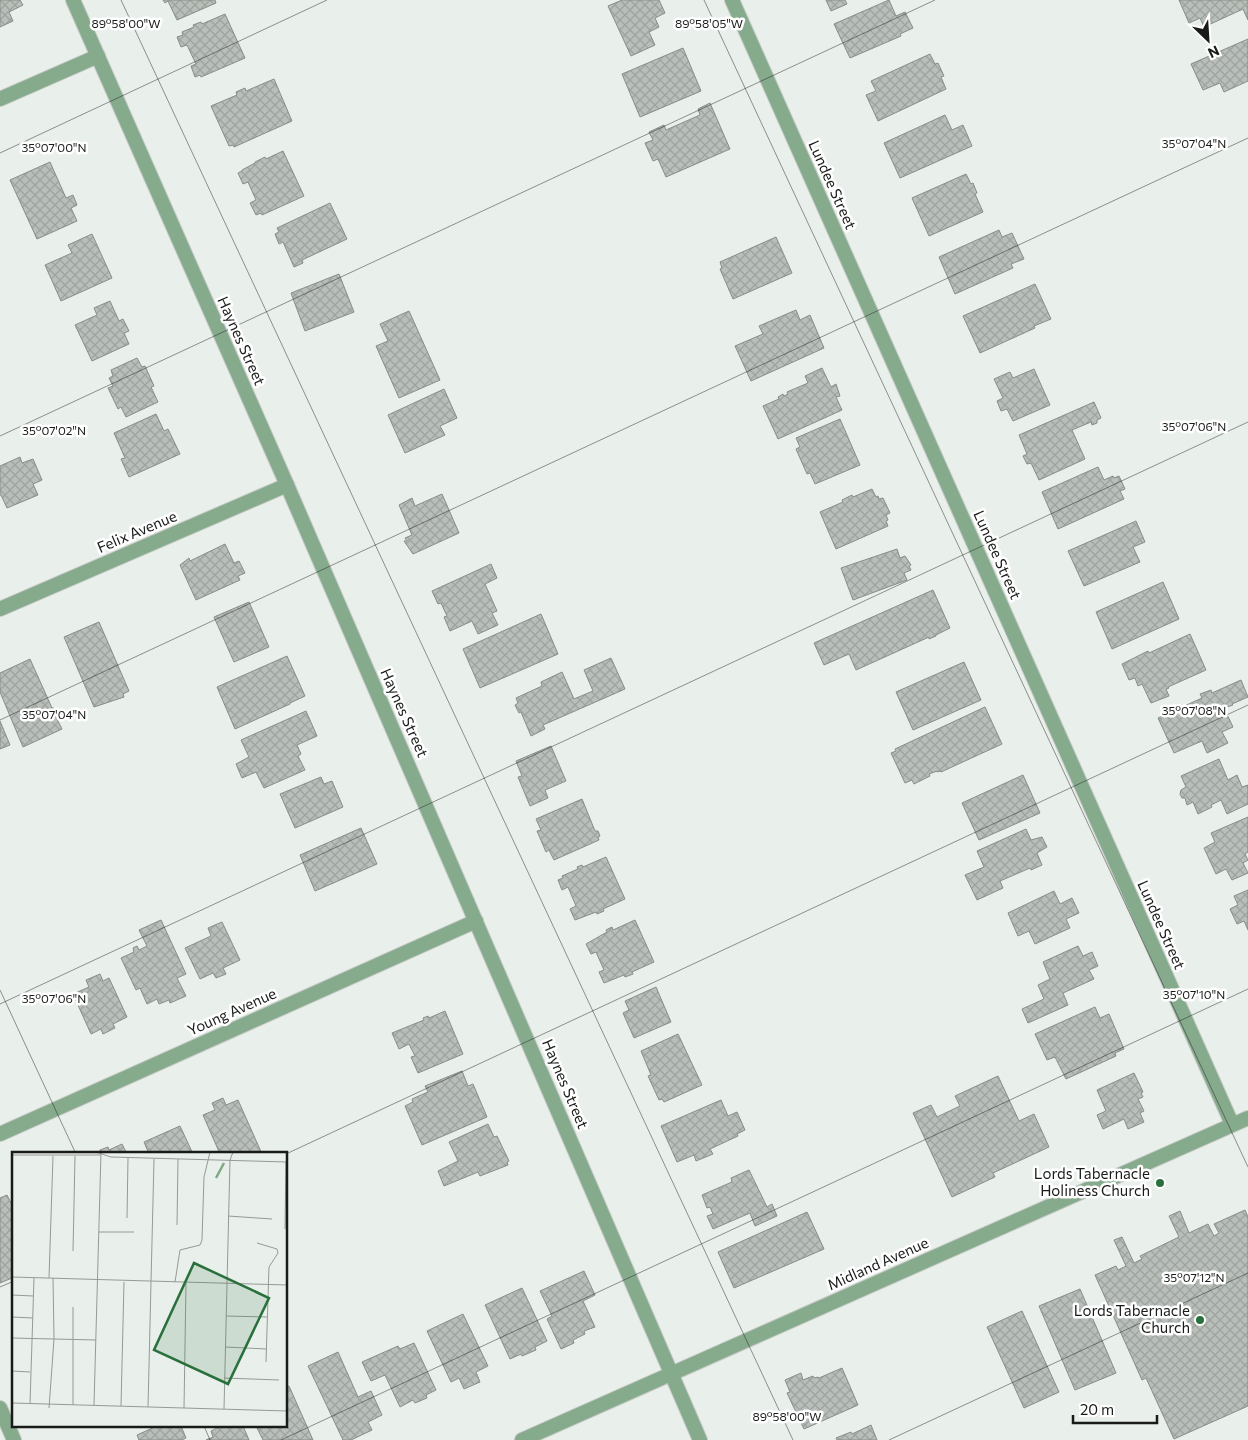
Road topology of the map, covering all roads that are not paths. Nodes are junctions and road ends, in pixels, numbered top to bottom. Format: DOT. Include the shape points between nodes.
graph roads {
  1 [pos="73,0"];
  2 [pos="732,0"];
  3 [pos="98,56"];
  4 [pos="0,99"];
  5 [pos="287,485"];
  6 [pos="0,609"];
  7 [pos="476,921"];
  8 [pos="1248,1118"];
  9 [pos="1232,1124"];
  10 [pos="0,1134"];
  11 [pos="672,1374"];
  12 [pos="0,1408"];
  13 [pos="14,1440"];
  14 [pos="522,1440"];
  15 [pos="700,1440"];
  1 -- 3 [label="street, Haynes Street"];
  2 -- 9 [label="street, Lundee Street"];
  3 -- 4 [label="street"];
  3 -- 5 [label="street, Haynes Street"];
  5 -- 6 [label="street, Felix Avenue"];
  5 -- 7 [label="street, Haynes Street"];
  7 -- 10 [label="street, Young Avenue"];
  7 -- 11 [label="street, Haynes Street"];
  8 -- 9 [label="street, Midland Avenue"];
  9 -- 11 [label="street, Midland Avenue"];
  11 -- 14 [label="street, Midland Avenue"];
  11 -- 15 [label="street, Haynes Street"];
  12 -- 13 [label="street"];
}
